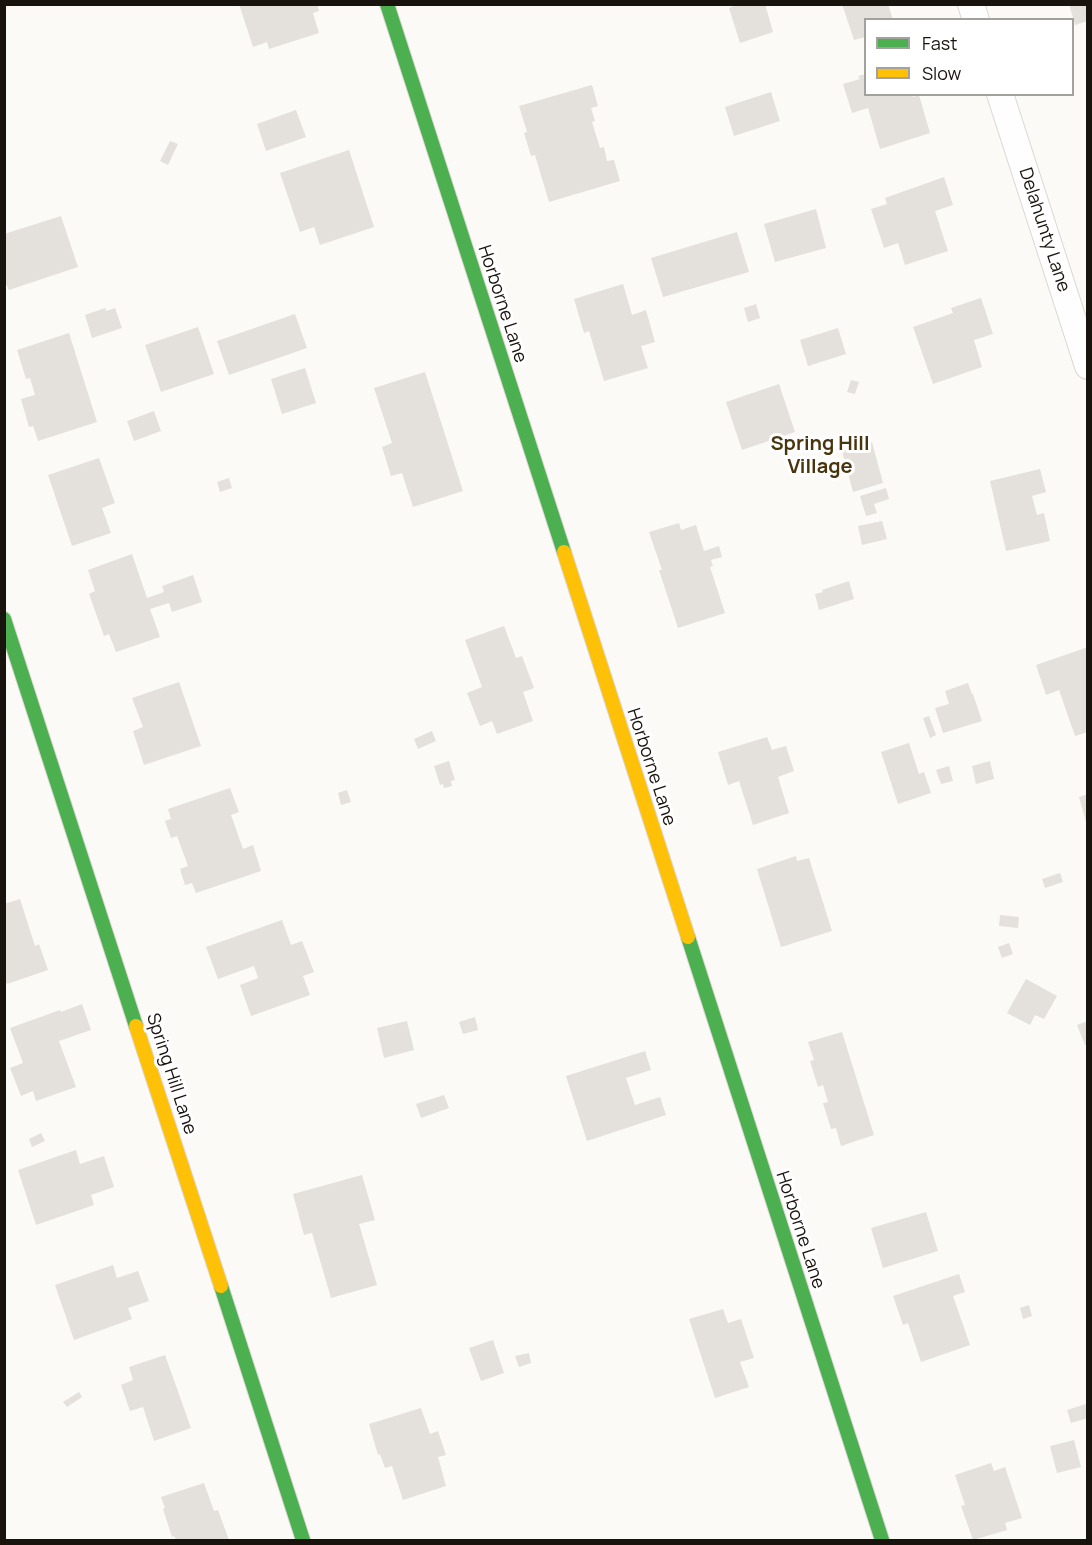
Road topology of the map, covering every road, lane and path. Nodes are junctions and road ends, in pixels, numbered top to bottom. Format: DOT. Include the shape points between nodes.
graph roads {
  1 [pos="387,4"];
  2 [pos="1001,96"];
  3 [pos="1088,366"];
  4 [pos="4,619"];
  5 [pos="303,1540"];
  6 [pos="882,1540"];
  1 -- 6 [label="street, Horborne Lane"];
  2 -- 3 [label="street, Delahunty Lane"];
  4 -- 5 [label="street, Spring Hill Lane"];
}
